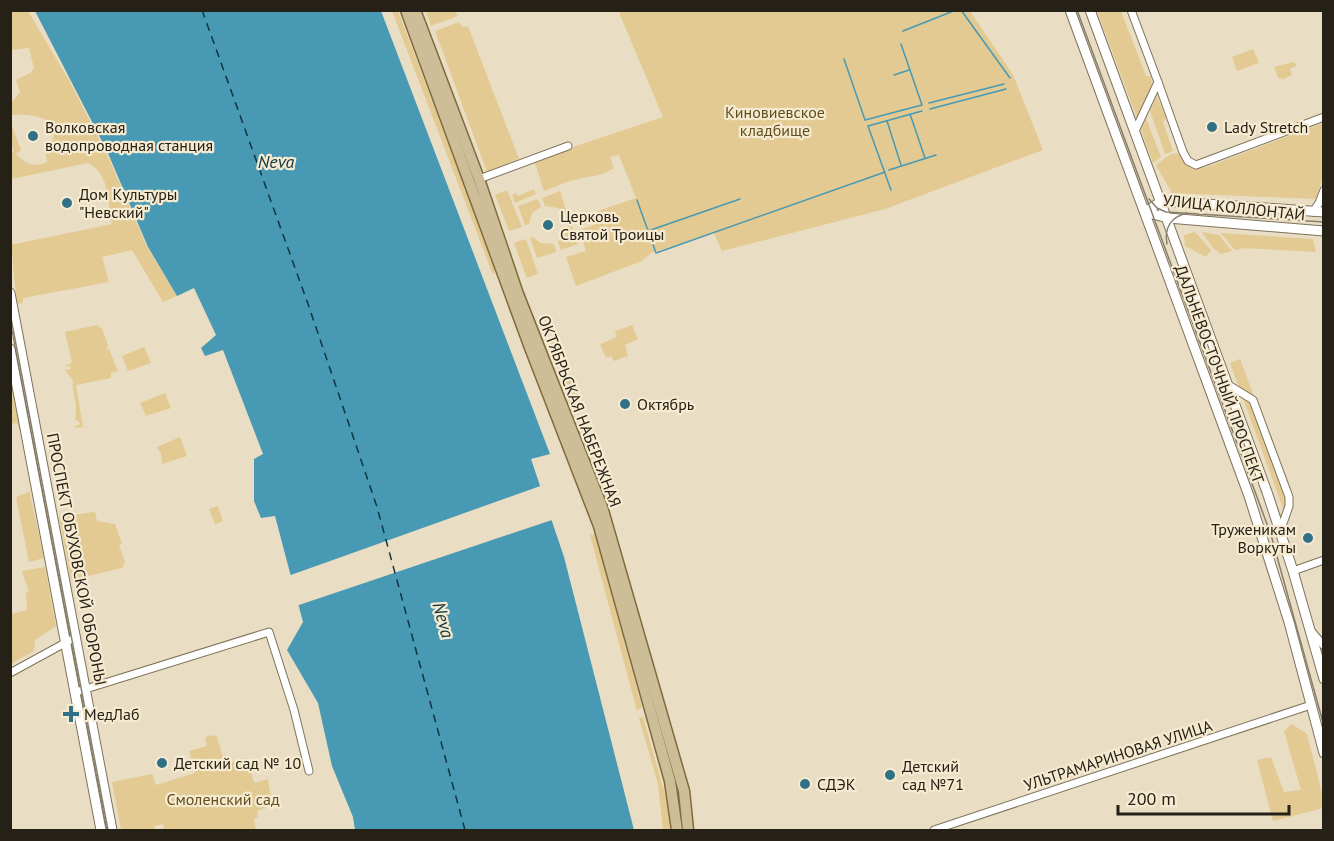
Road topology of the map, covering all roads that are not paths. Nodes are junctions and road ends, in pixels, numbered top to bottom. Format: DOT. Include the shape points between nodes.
graph roads {
  1 [pos="406,10"];
  2 [pos="415,10"];
  3 [pos="1070,10"];
  4 [pos="1090,10"];
  5 [pos="1131,10"];
  6 [pos="1158,82"];
  7 [pos="1323,117"];
  8 [pos="1135,131"];
  9 [pos="568,146"];
  10 [pos="479,178"];
  11 [pos="1323,190"];
  12 [pos="1162,201"];
  13 [pos="1145,212"];
  14 [pos="1313,212"];
  15 [pos="1323,212"];
  16 [pos="1168,219"];
  17 [pos="1323,231"];
  18 [pos="10,293"];
  19 [pos="10,349"];
  20 [pos="1227,384"];
  21 [pos="1280,532"];
  22 [pos="1323,560"];
  23 [pos="1293,571"];
  24 [pos="1310,629"];
  25 [pos="71,640"];
  26 [pos="1323,646"];
  27 [pos="10,673"];
  28 [pos="1323,679"];
  29 [pos="81,691"];
  30 [pos="1311,705"];
  31 [pos="1323,753"];
  32 [pos="309,771"];
  33 [pos="101,831"];
  34 [pos="112,831"];
  35 [pos="677,831"];
  36 [pos="688,831"];
  37 [pos="934,831"];
  1 -- 35 [label="main road, ОКТЯБРЬСКАЯ НАБЕРЕЖНАЯ" via="599,526 670,781"];
  2 -- 10 [label="main road, ОКТЯБРЬСКАЯ НАБЕРЕЖНАЯ"];
  3 -- 13 [label="main road, ДАЛЬНЕВОСТОЧНЫЙ ПРОСПЕКТ"];
  4 -- 8 [label="main road, ДАЛЬНЕВОСТОЧНЫЙ ПРОСПЕКТ"];
  5 -- 6 [label="street"];
  6 -- 7 [label="street" via="1188,161 1201,165"];
  6 -- 8 [label="street"];
  8 -- 12 [label="main road, ДАЛЬНЕВОСТОЧНЫЙ ПРОСПЕКТ"];
  9 -- 10 [label="street"];
  10 -- 36 [label="main road, ОКТЯБРЬСКАЯ НАБЕРЕЖНАЯ" via="614,544 684,791"];
  11 -- 14 [label="street"];
  12 -- 13 [label="main road, УЛИЦА КОЛЛОНТАЙ"];
  12 -- 14 [label="main road, УЛИЦА КОЛЛОНТАЙ"];
  12 -- 16 [label="main road, ДАЛЬНЕВОСТОЧНЫЙ ПРОСПЕКТ"];
  13 -- 16 [label="main road, УЛИЦА КОЛЛОНТАЙ"];
  13 -- 30 [label="main road, ДАЛЬНЕВОСТОЧНЫЙ ПРОСПЕКТ" via="1264,541"];
  14 -- 15 [label="main road, УЛИЦА КОЛЛОНТАЙ"];
  16 -- 17 [label="main road, УЛИЦА КОЛЛОНТАЙ"];
  16 -- 20 [label="main road, ДАЛЬНЕВОСТОЧНЫЙ ПРОСПЕКТ"];
  18 -- 25 [label="main road, ПРОСПЕКТ ОБУХОВСКОЙ ОБОРОНЫ"];
  19 -- 25 [label="main road, ПРОСПЕКТ ОБУХОВСКОЙ ОБОРОНЫ"];
  20 -- 21 [label="main road, ДАЛЬНЕВОСТОЧНЫЙ ПРОСПЕКТ"];
  20 -- 21 [label="street" via="1253,400 1289,497"];
  21 -- 23 [label="main road, ДАЛЬНЕВОСТОЧНЫЙ ПРОСПЕКТ"];
  22 -- 23 [label="street"];
  23 -- 24 [label="main road, ДАЛЬНЕВОСТОЧНЫЙ ПРОСПЕКТ"];
  24 -- 26 [label="street"];
  24 -- 28 [label="main road, ДАЛЬНЕВОСТОЧНЫЙ ПРОСПЕКТ"];
  25 -- 27 [label="street"];
  25 -- 29 [label="main road, ПРОСПЕКТ ОБУХОВСКОЙ ОБОРОНЫ"];
  29 -- 32 [label="street" via="269,632"];
  29 -- 33 [label="main road, ПРОСПЕКТ ОБУХОВСКОЙ ОБОРОНЫ"];
  29 -- 34 [label="main road, ПРОСПЕКТ ОБУХОВСКОЙ ОБОРОНЫ"];
  30 -- 31 [label="main road, ДАЛЬНЕВОСТОЧНЫЙ ПРОСПЕКТ"];
  30 -- 37 [label="street, УЛЬТРАМАРИНОВАЯ УЛИЦА"];
}
